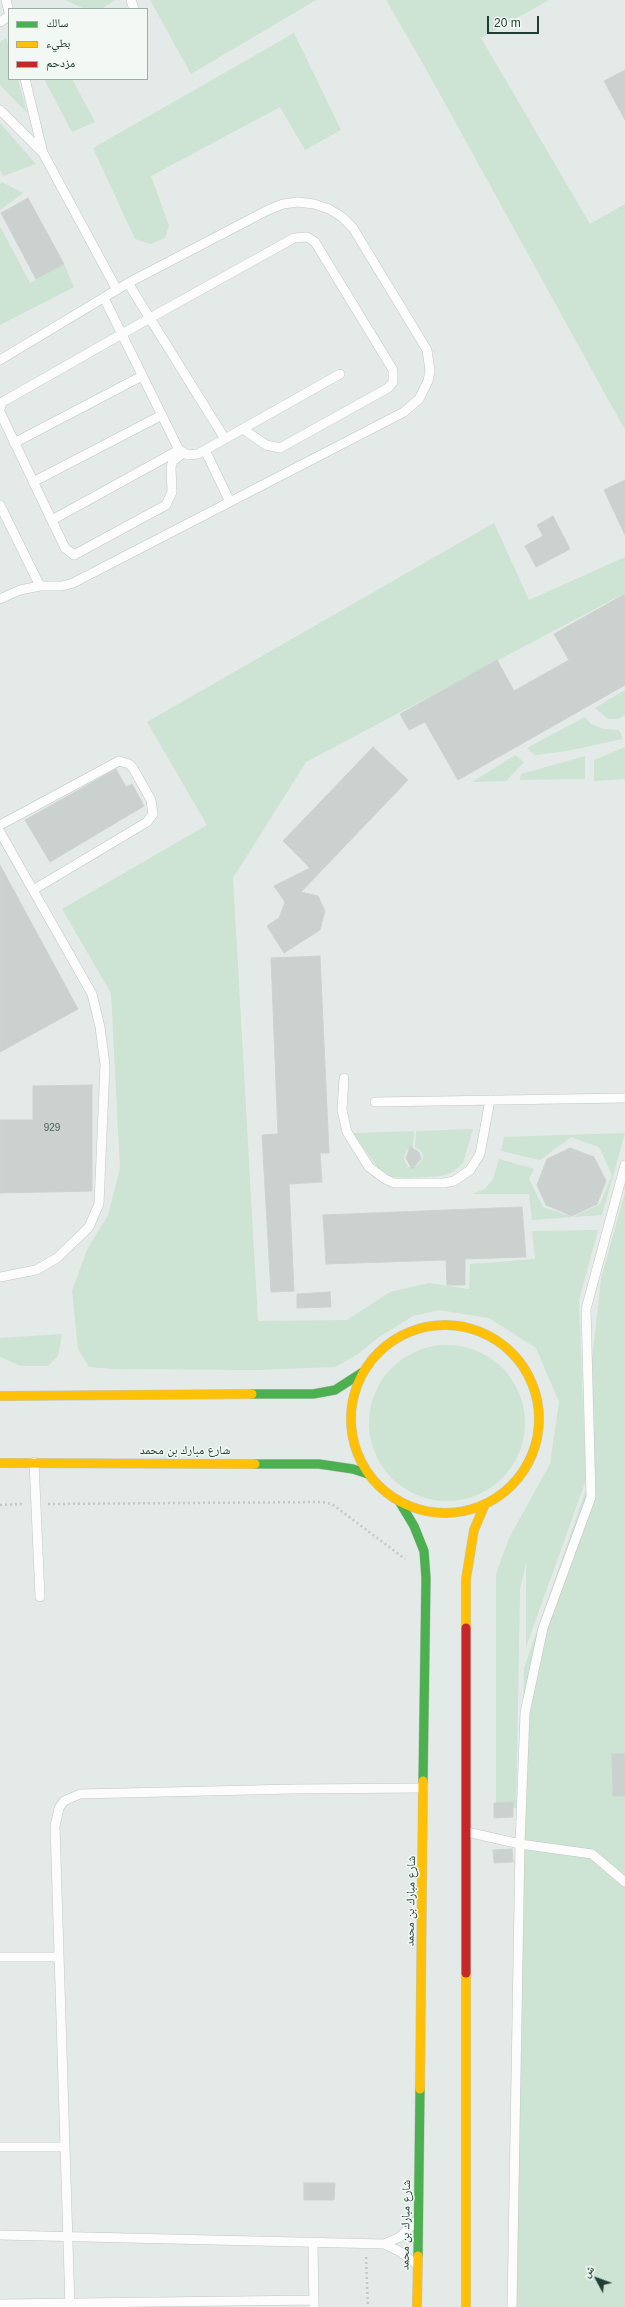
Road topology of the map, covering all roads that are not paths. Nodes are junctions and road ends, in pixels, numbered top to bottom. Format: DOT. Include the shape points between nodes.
graph roads {
  1 [pos="25,80"];
  2 [pos="0,110"];
  3 [pos="43,153"];
  4 [pos="128,283"];
  5 [pos="117,290"];
  6 [pos="104,298"];
  7 [pos="150,318"];
  8 [pos="122,334"];
  9 [pos="0,360"];
  10 [pos="340,374"];
  11 [pos="142,376"];
  12 [pos="0,409"];
  13 [pos="0,412"];
  14 [pos="162,415"];
  15 [pos="243,429"];
  16 [pos="225,439"];
  17 [pos="14,443"];
  18 [pos="205,450"];
  19 [pos="181,451"];
  20 [pos="33,482"];
  21 [pos="230,502"];
  22 [pos="0,504"];
  23 [pos="52,520"];
  24 [pos="40,586"];
  25 [pos="0,599"];
  26 [pos="0,825"];
  27 [pos="0,832"];
  28 [pos="33,890"];
  29 [pos="344,1078"];
  30 [pos="625,1098"];
  31 [pos="490,1100"];
  32 [pos="375,1102"];
  33 [pos="625,1165"];
  34 [pos="0,1277"];
  35 [pos="363,1372"];
  36 [pos="1,1395"];
  37 [pos="34,1462"];
  38 [pos="0,1463"];
  39 [pos="368,1474"];
  40 [pos="399,1501"];
  41 [pos="485,1504"];
  42 [pos="40,1597"];
  43 [pos="425,1788"];
  44 [pos="466,1832"];
  45 [pos="520,1844"];
  46 [pos="625,1882"];
  47 [pos="59,1956"];
  48 [pos="0,1957"];
  49 [pos="0,2147"];
  50 [pos="65,2147"];
  51 [pos="418,2218"];
  52 [pos="0,2235"];
  53 [pos="67,2237"];
  54 [pos="313,2243"];
  55 [pos="384,2244"];
  56 [pos="418,2266"];
  57 [pos="314,2303"];
  58 [pos="0,2304"];
  59 [pos="69,2305"];
  60 [pos="417,2307"];
  61 [pos="466,2307"];
  62 [pos="512,2307"];
  1 -- 3 [label="lane"];
  2 -- 3 [label="lane"];
  3 -- 5 [label="lane"];
  4 -- 5 [label="lane"];
  4 -- 7 [label="lane"];
  4 -- 21 [label="lane" via="282,204 314,204 329,209 354,228 427,350 430,371 428,381 419,399 412,406"];
  5 -- 6 [label="lane"];
  6 -- 8 [label="lane"];
  6 -- 9 [label="lane"];
  7 -- 8 [label="lane"];
  7 -- 15 [label="lane" via="298,236 307,237 315,242 393,370 393,382 388,388 280,448 266,445"];
  7 -- 16 [label="lane"];
  8 -- 11 [label="lane"];
  8 -- 12 [label="lane" via="2,402"];
  10 -- 15 [label="lane"];
  11 -- 14 [label="lane"];
  11 -- 17 [label="lane"];
  13 -- 17 [label="lane"];
  14 -- 19 [label="lane"];
  14 -- 20 [label="lane"];
  15 -- 16 [label="lane"];
  16 -- 18 [label="lane"];
  17 -- 20 [label="lane"];
  18 -- 19 [label="lane" via="193,455"];
  18 -- 21 [label="lane"];
  19 -- 23 [label="lane"];
  19 -- 23 [label="lane" via="171,467 172,492 166,505 78,554 74,555 67,551"];
  20 -- 23 [label="lane"];
  21 -- 24 [label="lane" via="73,583"];
  22 -- 24 [label="lane"];
  24 -- 25 [label="lane" via="30,586"];
  26 -- 28 [label="lane" via="119,761 133,768 151,800 153,814 146,822"];
  27 -- 28 [label="lane"];
  28 -- 34 [label="lane" via="92,994 100,1027 105,1065 99,1204 89,1227 57,1258 36,1270"];
  29 -- 31 [label="lane" via="342,1110 347,1132 369,1167 376,1174 399,1184 444,1183 454,1181 470,1170 480,1154"];
  30 -- 31 [label="lane"];
  31 -- 32 [label="lane"];
  33 -- 45 [label="lane" via="586,1309 591,1497 543,1628 524,1713"];
  35 -- 36 [label="street" via="335,1390 313,1394"];
  35 -- 39 [label="street" via="354,1397 351,1424 356,1450"];
  35 -- 41 [label="street" via="384,1347 411,1331 443,1324 474,1329 502,1344 524,1367 537,1396 539,1428 530,1459 512,1485"];
  37 -- 38 [label="street, شارع مبارك بن محمد"];
  37 -- 39 [label="street, شارع مبارك بن محمد" via="319,1464"];
  37 -- 42 [label="lane"];
  39 -- 40 [label="street" via="382,1489"];
  40 -- 41 [label="street" via="427,1511 457,1512"];
  40 -- 43 [label="street, شارع مبارك بن محمد" via="414,1526 424,1551 427,1630"];
  41 -- 44 [label="street" via="474,1530 466,1579"];
  43 -- 47 [label="lane" via="270,1789 72,1796 64,1801 56,1817"];
  43 -- 51 [label="street, شارع مبارك بن محمد"];
  44 -- 45 [label="lane"];
  44 -- 61 [label="street"];
  45 -- 46 [label="lane" via="592,1854"];
  45 -- 62 [label="lane"];
  47 -- 48 [label="lane"];
  47 -- 50 [label="lane"];
  49 -- 50 [label="lane"];
  50 -- 53 [label="lane"];
  51 -- 55 [label="lane" via="403,2234"];
  51 -- 56 [label="street, شارع مبارك بن محمد"];
  52 -- 53 [label="lane"];
  53 -- 54 [label="lane"];
  53 -- 59 [label="lane"];
  54 -- 55 [label="lane"];
  54 -- 57 [label="lane"];
  55 -- 56 [label="lane" via="399,2251"];
  56 -- 60 [label="street, شارع مبارك بن محمد"];
  57 -- 59 [label="lane"];
  58 -- 59 [label="lane"];
}
